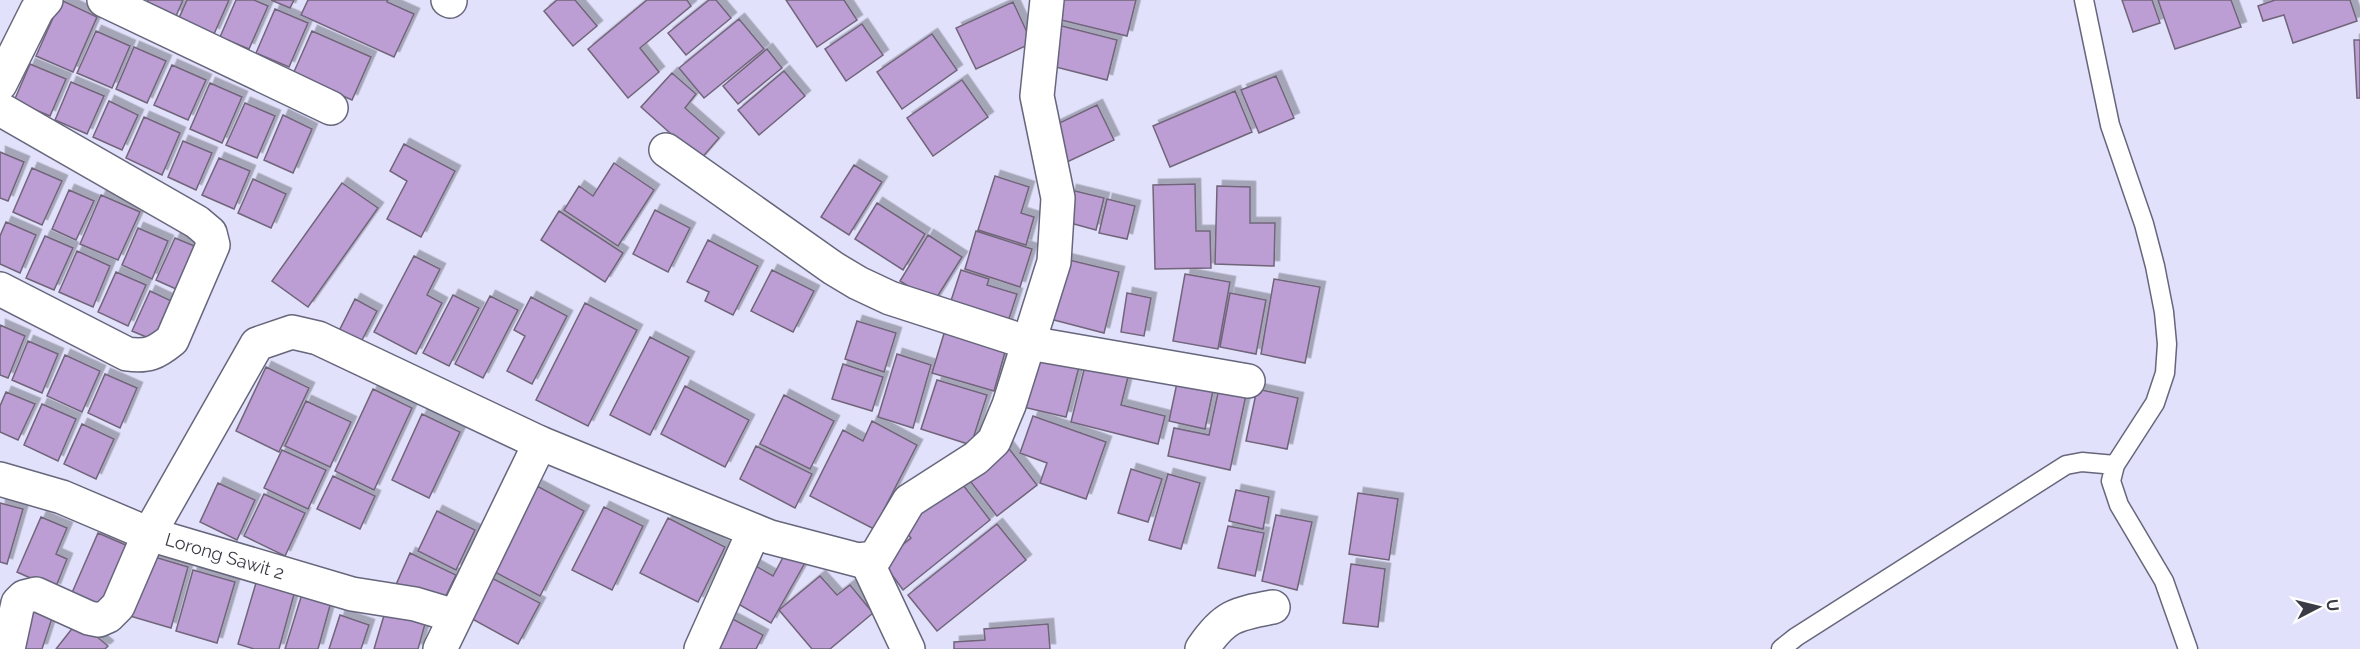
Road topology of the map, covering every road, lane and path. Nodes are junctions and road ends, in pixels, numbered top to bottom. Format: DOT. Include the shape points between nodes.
graph roads {
  1 [pos="104,0"];
  2 [pos="1047,0"];
  3 [pos="2084,0"];
  4 [pos="37,3"];
  5 [pos="0,84"];
  6 [pos="331,108"];
  7 [pos="0,109"];
  8 [pos="666,150"];
  9 [pos="0,289"];
  10 [pos="1029,343"];
  11 [pos="1248,381"];
  12 [pos="540,443"];
  13 [pos="2115,465"];
  14 [pos="6,476"];
  15 [pos="754,531"];
  16 [pos="149,534"];
  17 [pos="866,560"];
  18 [pos="1273,607"];
  19 [pos="455,616"];
  20 [pos="8,649"];
  21 [pos="440,649"];
  22 [pos="701,649"];
  23 [pos="908,649"];
  24 [pos="1202,649"];
  25 [pos="1781,649"];
  26 [pos="2188,649"];
  1 -- 6 [label="street"];
  2 -- 10 [label="street" via="1037,96 1058,198 1054,262"];
  3 -- 13 [label="lane" via="2110,126 2155,266 2167,344 2165,373 2155,403"];
  4 -- 5 [label="street"];
  7 -- 9 [label="street" via="197,222 210,233 213,245 172,340 143,356 128,354"];
  8 -- 10 [label="street" via="858,283 890,298"];
  10 -- 11 [label="street"];
  10 -- 17 [label="street" via="994,441 976,458 909,501 875,558"];
  12 -- 15 [label="street"];
  12 -- 16 [label="street" via="318,338 292,332 257,344"];
  12 -- 19 [label="street"];
  13 -- 25 [label="lane" via="2066,465"];
  13 -- 26 [label="lane" via="2113,492 2164,581"];
  14 -- 16 [label="street, Lorong Sawit 2"];
  15 -- 17 [label="street"];
  15 -- 22 [label="street"];
  16 -- 19 [label="street, Lorong Sawit 2" via="352,594 415,604"];
  16 -- 20 [label="street" via="118,606 108,616 90,618 36,594 24,597 18,603"];
  17 -- 23 [label="street"];
  18 -- 24 [label="street" via="1237,613 1215,630"];
  19 -- 21 [label="street"];
}
